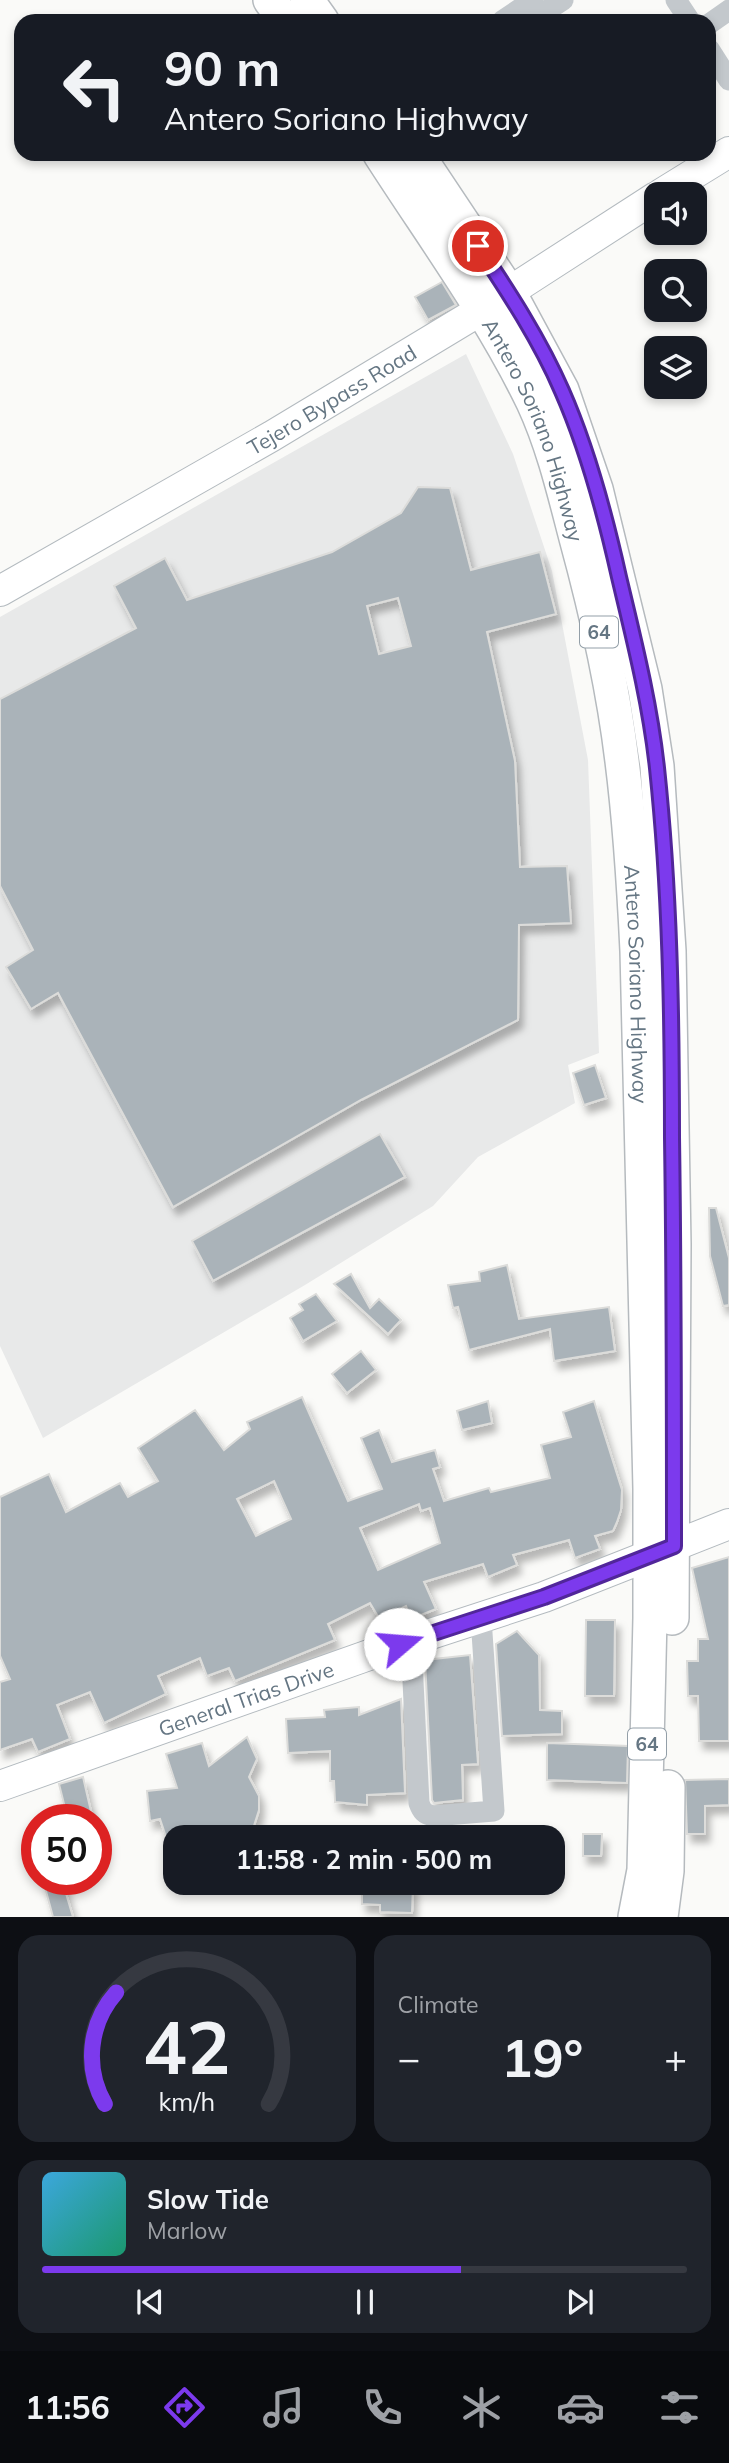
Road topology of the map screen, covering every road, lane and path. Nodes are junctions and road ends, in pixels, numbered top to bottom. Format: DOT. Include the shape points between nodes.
graph roads {
  1 [pos="533,0"];
  2 [pos="563,0"];
  3 [pos="512,14"];
  4 [pos="542,14"];
  5 [pos="716,60"];
  6 [pos="729,80"];
  7 [pos="385,161"];
  8 [pos="423,161"];
  9 [pos="714,161"];
  10 [pos="680,182"];
  11 [pos="644,205"];
  12 [pos="509,292"];
  13 [pos="481,310"];
  14 [pos="0,591"];
  15 [pos="729,1524"];
  16 [pos="662,1551"];
  17 [pos="481,1618"];
  18 [pos="411,1641"];
  19 [pos="0,1786"];
  20 [pos="656,1871"];
  21 [pos="635,1917"];
  22 [pos="653,1917"];
  23 [pos="661,1917"];
  24 [pos="679,1917"];
  1 -- 3 [label="street"];
  2 -- 4 [label="street"];
  5 -- 6 [label="street"];
  7 -- 13 [label="main road, Antero Soriano Highway / 64"];
  8 -- 12 [label="main road, Antero Soriano Highway / 64"];
  9 -- 10 [label="street"];
  11 -- 12 [label="street, Tejero Bypass Road"];
  12 -- 13 [label="street, Tejero Bypass Road"];
  12 -- 16 [label="main road, Antero Soriano Highway / 64" via="562,390 593,476 645,689 657,766 671,1019"];
  13 -- 14 [label="street, Tejero Bypass Road"];
  13 -- 16 [label="main road, Antero Soriano Highway / 64" via="533,403 549,442 596,617 622,761 637,951"];
  15 -- 16 [label="street, General Trias Drive"];
  16 -- 17 [label="street, General Trias Drive"];
  16 -- 20 [label="main road, Antero Soriano Highway / 64" via="650,1643"];
  17 -- 18 [label="street, General Trias Drive"];
  17 -- 18 [label="street" via="495,1811 433,1816 421,1808"];
  18 -- 19 [label="street, General Trias Drive"];
  20 -- 21 [label="main road, Antero Soriano Highway / 64"];
  20 -- 22 [label="main road, Antero Soriano Highway / 64"];
  20 -- 23 [label="main road, Antero Soriano Highway / 64"];
  20 -- 24 [label="main road, Antero Soriano Highway / 64"];
}
